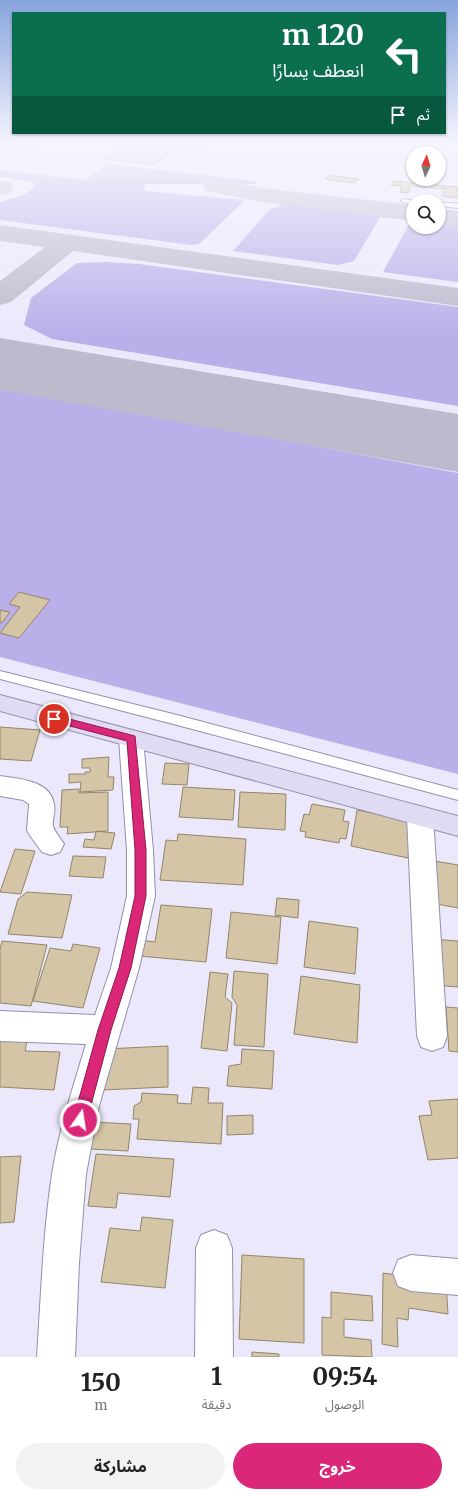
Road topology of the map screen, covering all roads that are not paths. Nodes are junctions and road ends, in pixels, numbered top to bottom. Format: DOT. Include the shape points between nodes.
graph roads {
  1 [pos="0,675"];
  2 [pos="0,703"];
  3 [pos="131,739"];
  4 [pos="0,786"];
  5 [pos="458,795"];
  6 [pos="420,816"];
  7 [pos="458,826"];
  8 [pos="51,844"];
  9 [pos="0,1026"];
  10 [pos="105,1030"];
  11 [pos="432,1036"];
  12 [pos="214,1248"];
  13 [pos="411,1274"];
  14 [pos="458,1277"];
  15 [pos="56,1357"];
  16 [pos="214,1357"];
  1 -- 5 [label="lane"];
  2 -- 3 [label="main road"];
  3 -- 6 [label="main road"];
  3 -- 10 [label="street" via="141,896 125,968"];
  4 -- 8 [label="street" via="22,789 39,797 42,803 40,830"];
  6 -- 7 [label="main road"];
  6 -- 11 [label="street"];
  9 -- 10 [label="street"];
  10 -- 15 [label="street" via="83,1106 69,1174"];
  12 -- 16 [label="street"];
  13 -- 14 [label="street"];
}
